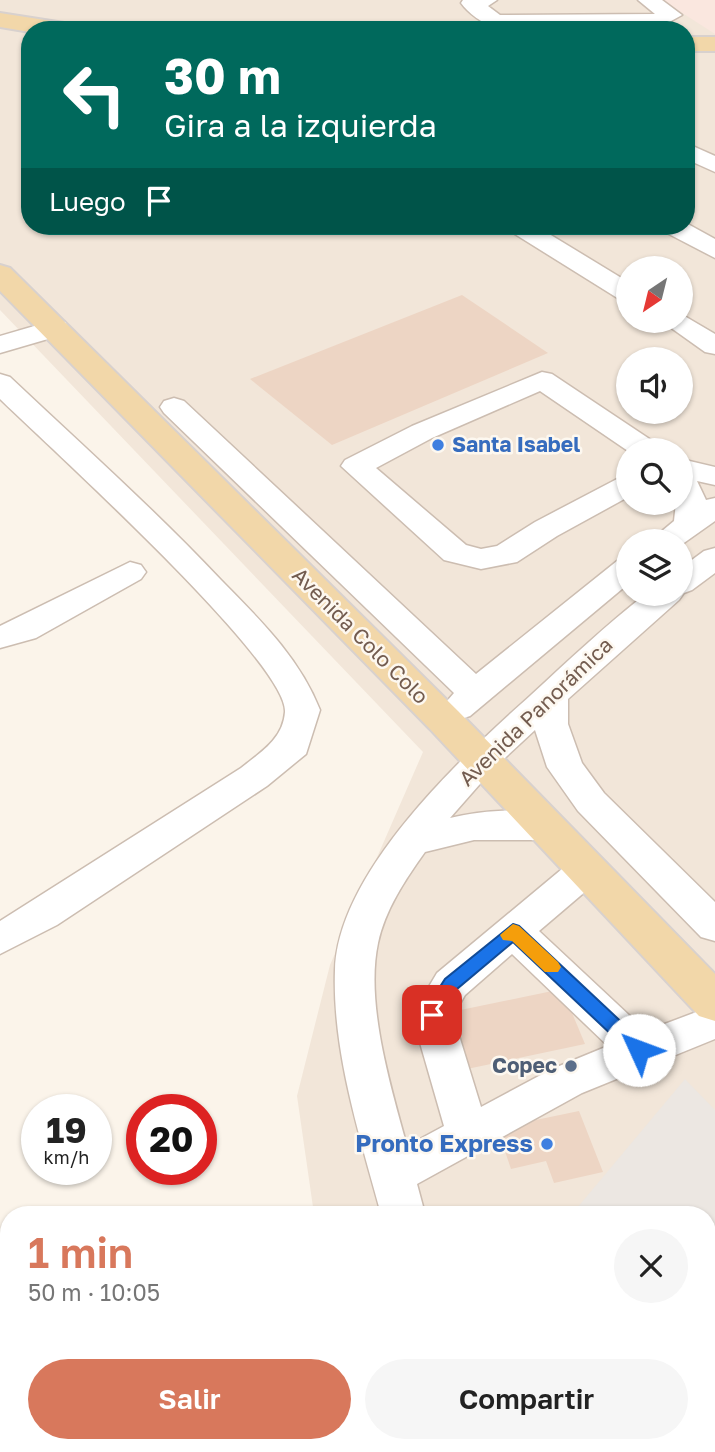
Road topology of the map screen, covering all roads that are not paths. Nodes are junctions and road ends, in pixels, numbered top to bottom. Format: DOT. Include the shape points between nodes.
graph roads {
  1 [pos="487,0"];
  2 [pos="648,0"];
  3 [pos="3,10"];
  4 [pos="37,21"];
  5 [pos="513,21"];
  6 [pos="653,21"];
  7 [pos="695,44"];
  8 [pos="715,44"];
  9 [pos="695,155"];
  10 [pos="715,165"];
  11 [pos="534,235"];
  12 [pos="688,235"];
  13 [pos="715,250"];
  14 [pos="0,274"];
  15 [pos="616,286"];
  16 [pos="55,328"];
  17 [pos="693,332"];
  18 [pos="0,345"];
  19 [pos="715,346"];
  20 [pos="0,383"];
  21 [pos="174,407"];
  22 [pos="629,438"];
  23 [pos="693,471"];
  24 [pos="715,476"];
  25 [pos="616,491"];
  26 [pos="715,507"];
  27 [pos="683,529"];
  28 [pos="715,558"];
  29 [pos="130,572"];
  30 [pos="693,574"];
  31 [pos="616,578"];
  32 [pos="653,606"];
  33 [pos="0,637"];
  34 [pos="475,694"];
  35 [pos="551,696"];
  36 [pos="444,720"];
  37 [pos="481,759"];
  38 [pos="546,826"];
  39 [pos="415,841"];
  40 [pos="587,869"];
  41 [pos="712,919"];
  42 [pos="513,931"];
  43 [pos="0,939"];
  44 [pos="715,1003"];
  45 [pos="715,1021"];
  46 [pos="639,1050"];
  47 [pos="468,1134"];
  48 [pos="393,1175"];
  49 [pos="401,1206"];
  1 -- 5 [label="street" via="471,4 495,20"];
  2 -- 6 [label="street" via="671,15"];
  3 -- 4 [label="main road"];
  7 -- 8 [label="main road"];
  9 -- 10 [label="street"];
  11 -- 15 [label="street"];
  12 -- 13 [label="street"];
  14 -- 16 [label="main road, Avenida Colo Colo"];
  16 -- 18 [label="street"];
  16 -- 36 [label="main road, Avenida Colo Colo"];
  17 -- 19 [label="street"];
  20 -- 43 [label="street" via="178,553 270,651 293,684 303,710 293,745 254,777"];
  21 -- 34 [label="street, Avenida Colo Colo"];
  22 -- 25 [label="street" via="542,380 356,466 455,553 481,559 506,555"];
  23 -- 24 [label="street"];
  26 -- 27 [label="street"];
  28 -- 30 [label="street"];
  29 -- 33 [label="street" via="24,630"];
  31 -- 34 [label="street"];
  32 -- 35 [label="street, Avenida Panorámica"];
  34 -- 36 [label="street"];
  35 -- 37 [label="street, Avenida Panorámica"];
  35 -- 41 [label="street" via="551,724 565,767 591,802"];
  36 -- 37 [label="main road, Avenida Colo Colo"];
  37 -- 38 [label="main road, Avenida Colo Colo"];
  37 -- 39 [label="street, Avenida Panorámica"];
  38 -- 39 [label="street" via="474,826"];
  38 -- 40 [label="main road, Avenida Colo Colo"];
  39 -- 48 [label="street, Avenida Panorámica" via="384,881 363,925 355,968 370,1080"];
  40 -- 42 [label="street"];
  40 -- 44 [label="main road, Avenida Colo Colo"];
  42 -- 46 [label="street"];
  42 -- 47 [label="street" via="451,984 432,1015"];
  45 -- 46 [label="street"];
  46 -- 47 [label="street" via="567,1081"];
  47 -- 48 [label="street"];
  48 -- 49 [label="street, Avenida Panorámica"];
}
